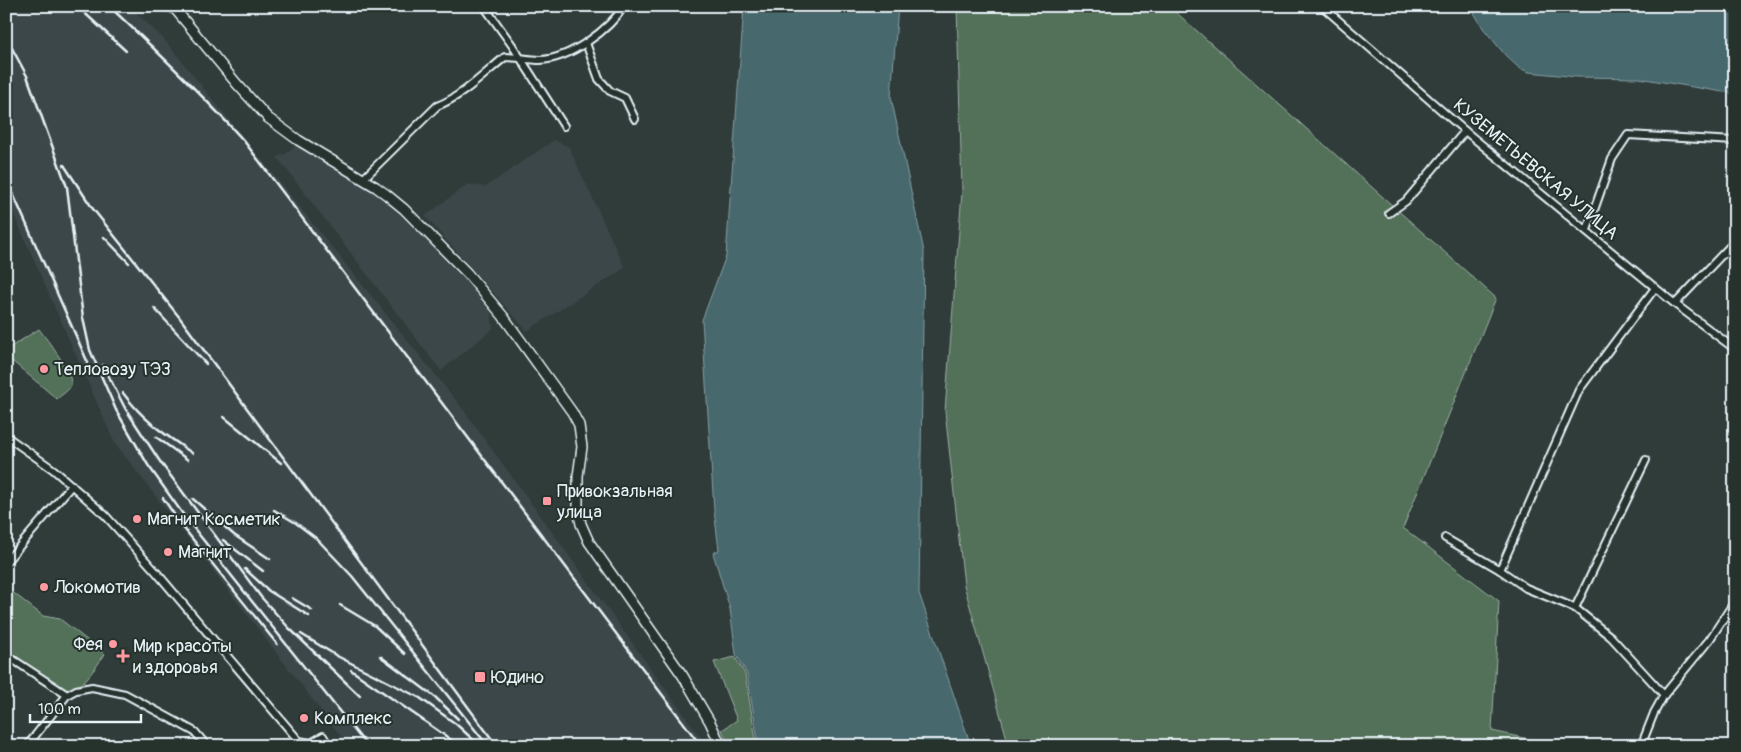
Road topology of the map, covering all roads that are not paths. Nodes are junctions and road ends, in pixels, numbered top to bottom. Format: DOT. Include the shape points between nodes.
graph roads {
  1 [pos="160,6"];
  2 [pos="484,6"];
  3 [pos="624,6"];
  4 [pos="1322,6"];
  5 [pos="176,8"];
  6 [pos="586,43"];
  7 [pos="518,57"];
  8 [pos="635,120"];
  9 [pos="564,126"];
  10 [pos="1465,131"];
  11 [pos="1735,142"];
  12 [pos="363,179"];
  13 [pos="1389,213"];
  14 [pos="1587,230"];
  15 [pos="1735,241"];
  16 [pos="1655,288"];
  17 [pos="1676,304"];
  18 [pos="1735,350"];
  19 [pos="6,436"];
  20 [pos="1646,460"];
  21 [pos="72,485"];
  22 [pos="1445,538"];
  23 [pos="6,562"];
  24 [pos="1500,570"];
  25 [pos="1735,601"];
  26 [pos="1575,608"];
  27 [pos="6,655"];
  28 [pos="67,695"];
  29 [pos="1664,695"];
  30 [pos="296,743"];
  31 [pos="27,746"];
  32 [pos="207,746"];
  33 [pos="330,746"];
  34 [pos="721,746"];
  35 [pos="1641,746"];
  1 -- 5 [label="street"];
  2 -- 7 [label="street"];
  3 -- 6 [label="street" via="617,18"];
  4 -- 10 [label="street, КУЗЕМЕТЬЕВСКАЯ УЛИЦА"];
  5 -- 12 [label="main road" via="268,118"];
  6 -- 7 [label="street" via="552,59"];
  6 -- 8 [label="street" via="599,79 610,91 625,98"];
  7 -- 9 [label="street"];
  7 -- 12 [label="street" via="505,57 465,90 437,106"];
  10 -- 13 [label="street" via="1406,201"];
  10 -- 14 [label="street, КУЗЕМЕТЬЕВСКАЯ УЛИЦА"];
  11 -- 14 [label="street" via="1628,135 1612,159"];
  12 -- 34 [label="main road" via="404,210 467,273 503,316 572,412 579,425 582,447 578,510 589,542 683,676"];
  14 -- 16 [label="street, КУЗЕМЕТЬЕВСКАЯ УЛИЦА"];
  15 -- 17 [label="street"];
  16 -- 17 [label="street, КУЗЕМЕТЬЕВСКАЯ УЛИЦА"];
  16 -- 24 [label="street" via="1579,390"];
  17 -- 18 [label="street, КУЗЕМЕТЬЕВСКАЯ УЛИЦА"];
  19 -- 21 [label="street"];
  20 -- 26 [label="street"];
  21 -- 23 [label="street"];
  21 -- 30 [label="street" via="105,515 157,573"];
  22 -- 24 [label="street"];
  24 -- 26 [label="street" via="1526,588"];
  25 -- 29 [label="street" via="1703,648"];
  26 -- 29 [label="street" via="1611,637"];
  27 -- 28 [label="street"];
  28 -- 31 [label="street"];
  28 -- 32 [label="street" via="92,687 124,694 194,732"];
  29 -- 35 [label="street"];
  30 -- 33 [label="street" via="311,743 322,736"];
}
